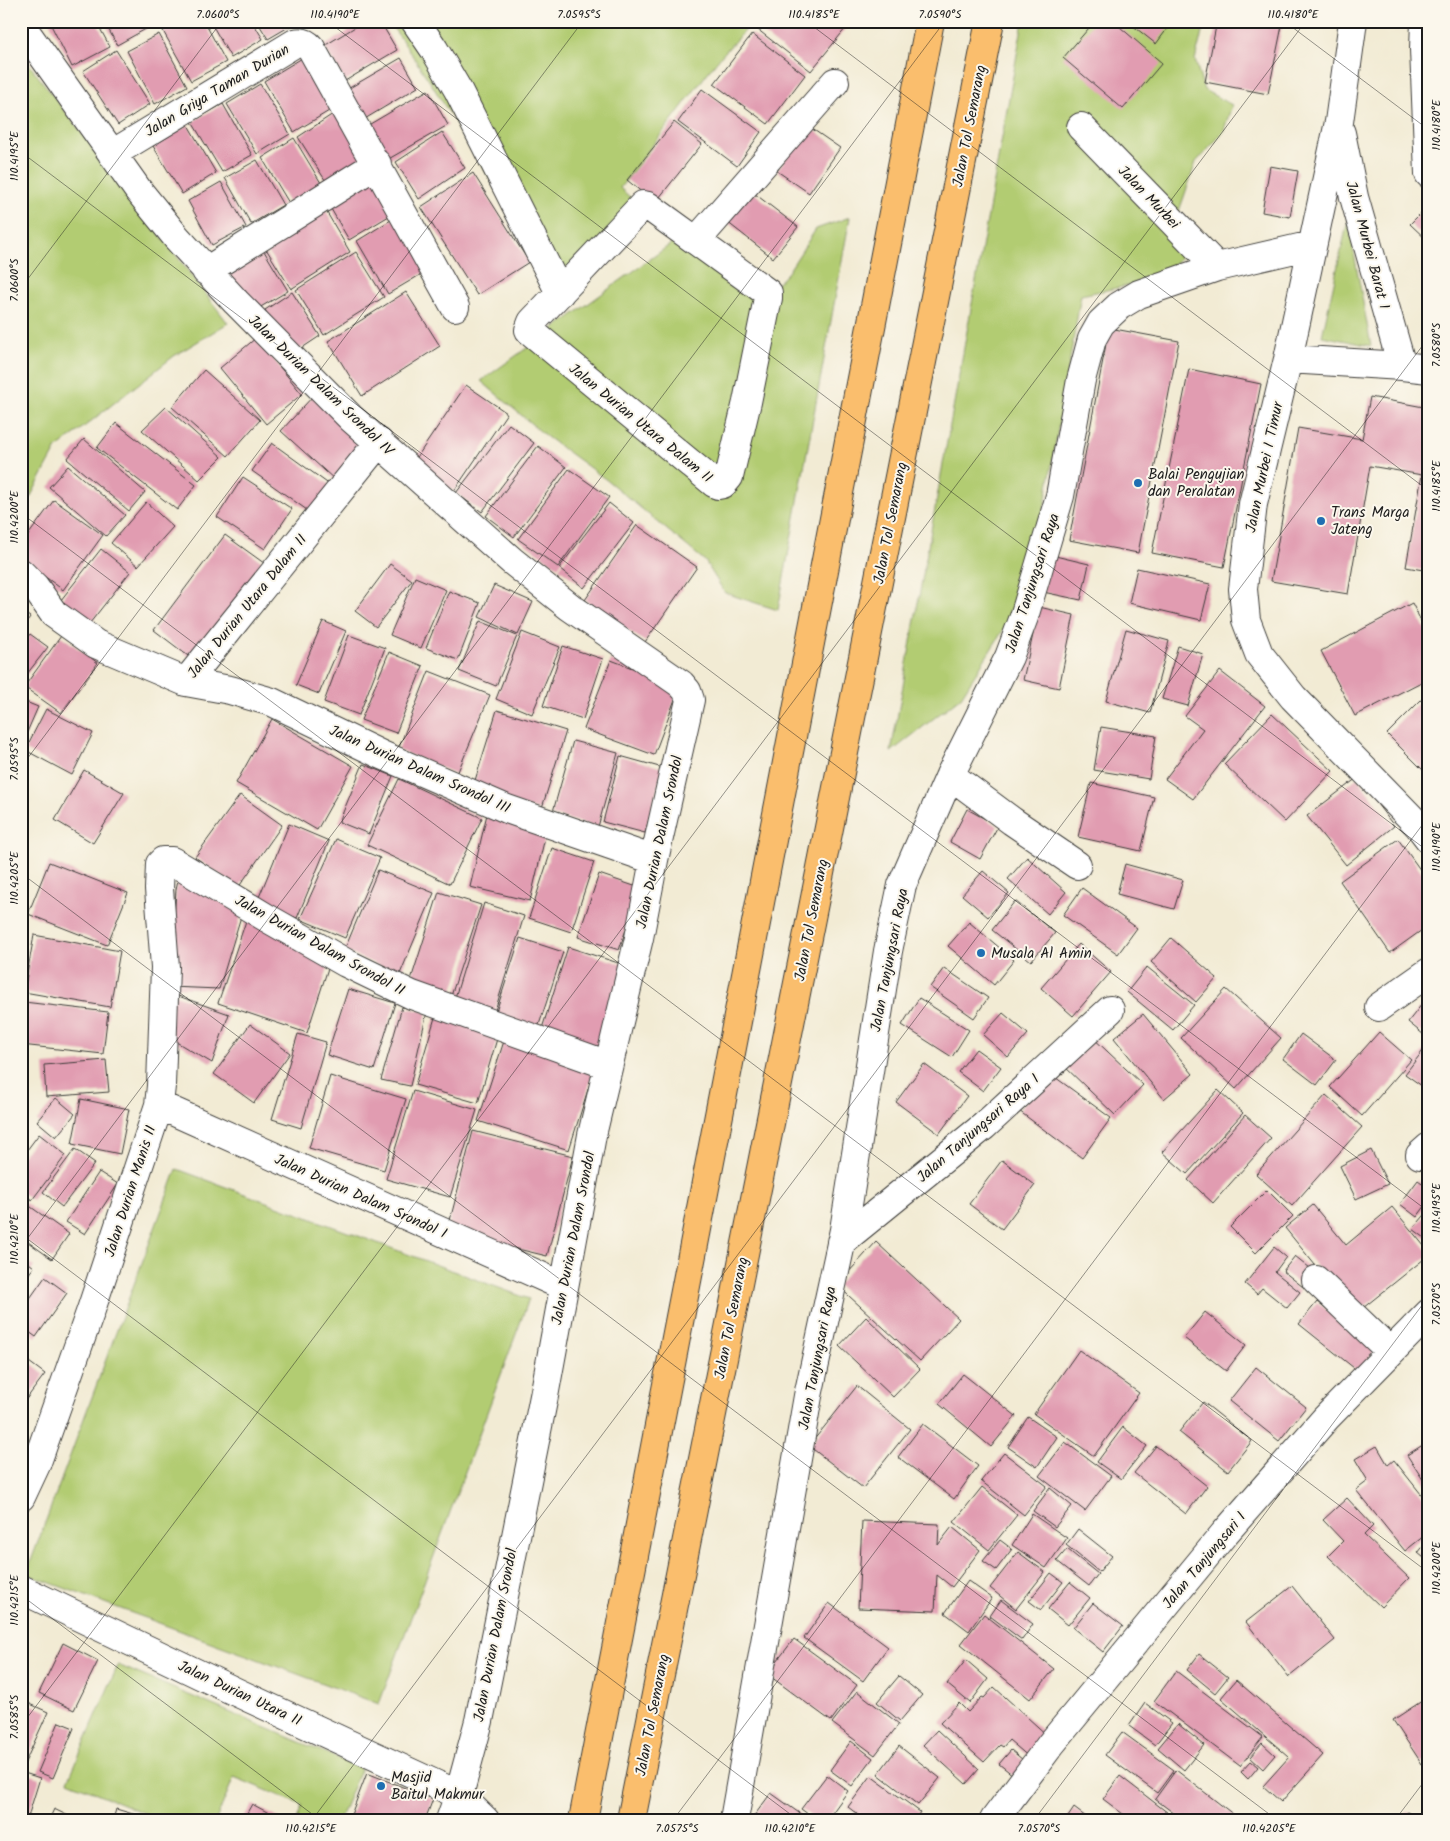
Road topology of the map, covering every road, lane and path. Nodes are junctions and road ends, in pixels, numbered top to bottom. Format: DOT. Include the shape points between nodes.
graph roads {
  1 [pos="415,21"];
  2 [pos="930,21"];
  3 [pos="990,21"];
  4 [pos="1353,21"];
  5 [pos="1425,21"];
  6 [pos="21,25"];
  7 [pos="834,82"];
  8 [pos="1339,122"];
  9 [pos="1080,127"];
  10 [pos="112,154"];
  11 [pos="377,164"];
  12 [pos="1429,174"];
  13 [pos="696,241"];
  14 [pos="1312,245"];
  15 [pos="1217,267"];
  16 [pos="206,271"];
  17 [pos="560,293"];
  18 [pos="455,307"];
  19 [pos="1288,359"];
  20 [pos="1402,366"];
  21 [pos="1429,370"];
  22 [pos="379,442"];
  23 [pos="21,573"];
  24 [pos="186,682"];
  25 [pos="681,684"];
  26 [pos="950,775"];
  27 [pos="1429,839"];
  28 [pos="654,860"];
  29 [pos="1078,865"];
  30 [pos="160,872"];
  31 [pos="1429,972"];
  32 [pos="1379,1007"];
  33 [pos="1110,1010"];
  34 [pos="608,1065"];
  35 [pos="159,1105"];
  36 [pos="841,1242"];
  37 [pos="1316,1280"];
  38 [pos="563,1286"];
  39 [pos="1429,1313"];
  40 [pos="1390,1351"];
  41 [pos="21,1497"];
  42 [pos="21,1589"];
  43 [pos="455,1807"];
  44 [pos="485,1820"];
  45 [pos="583,1820"];
  46 [pos="631,1820"];
  47 [pos="734,1820"];
  48 [pos="994,1820"];
  1 -- 17 [label="street" via="458,90"];
  2 -- 45 [label="highway"];
  3 -- 46 [label="highway, Jalan Tol Semarang"];
  4 -- 8 [label="street"];
  5 -- 12 [label="street"];
  6 -- 10 [label="street, Jalan Durian Dalam Srondol IV"];
  7 -- 13 [label="street"];
  8 -- 14 [label="street, Jalan Murbei I Timur"];
  8 -- 20 [label="street, Jalan Murbei Barat I" via="1354,196"];
  9 -- 15 [label="street, Jalan Murbei"];
  10 -- 11 [label="street, Jalan Griya Taman Durian" via="300,42 311,48"];
  10 -- 16 [label="street, Jalan Durian Dalam Srondol IV" via="143,197"];
  11 -- 16 [label="street"];
  11 -- 18 [label="street, Jalan Griya Taman Durian"];
  13 -- 17 [label="street, Jalan Durian Utara Dalam II" via="648,206 641,205"];
  13 -- 17 [label="street, Jalan Durian Utara Dalam II" via="765,291 768,298 745,412 729,477 723,484 714,483 529,330 532,322"];
  14 -- 15 [label="street, Jalan Tanjungsari Raya"];
  14 -- 19 [label="street, Jalan Murbei I Timur"];
  15 -- 26 [label="street, Jalan Tanjungsari Raya" via="1139,294 1119,306 1101,323 1092,340 1081,380 1060,496 1024,617 1009,657"];
  16 -- 22 [label="street, Jalan Durian Dalam Srondol IV" via="351,418"];
  19 -- 20 [label="street"];
  19 -- 27 [label="street, Jalan Murbei I Timur" via="1253,504 1243,589 1246,620 1259,654 1294,697"];
  20 -- 21 [label="street"];
  22 -- 24 [label="street, Jalan Durian Utara Dalam II"];
  22 -- 25 [label="street, Jalan Durian Dalam Srondol IV" via="519,567 570,607"];
  23 -- 24 [label="street, Jalan Durian Utara Dalam II" via="62,621 96,644"];
  24 -- 28 [label="street, Jalan Durian Dalam Srondol III" via="272,702 382,755 507,809"];
  25 -- 28 [label="street, Jalan Durian Dalam Srondol" via="690,700"];
  26 -- 29 [label="street"];
  26 -- 36 [label="street, Jalan Tanjungsari Raya" via="902,885 888,950"];
  28 -- 34 [label="street, Jalan Durian Dalam Srondol"];
  30 -- 34 [label="street, Jalan Durian Dalam Srondol II" via="163,861 172,861 267,918 412,995"];
  30 -- 35 [label="street, Jalan Durian Manis II" via="165,967"];
  31 -- 32 [label="street"];
  33 -- 36 [label="street, Jalan Tanjungsari Raya I" via="984,1126"];
  34 -- 38 [label="street, Jalan Durian Dalam Srondol"];
  35 -- 38 [label="street, Jalan Durian Dalam Srondol I"];
  35 -- 41 [label="street, Jalan Durian Manis II" via="91,1310 36,1465"];
  36 -- 47 [label="street, Jalan Tanjungsari Raya" via="808,1396"];
  37 -- 40 [label="street"];
  38 -- 43 [label="street, Jalan Durian Dalam Srondol" via="479,1721"];
  39 -- 40 [label="street, Jalan Tanjungsari I"];
  40 -- 48 [label="street, Jalan Tanjungsari I" via="1224,1534 1051,1744"];
  42 -- 43 [label="street, Jalan Durian Utara II" via="236,1692"];
  43 -- 44 [label="street, Jalan Durian Utara II"];
}
